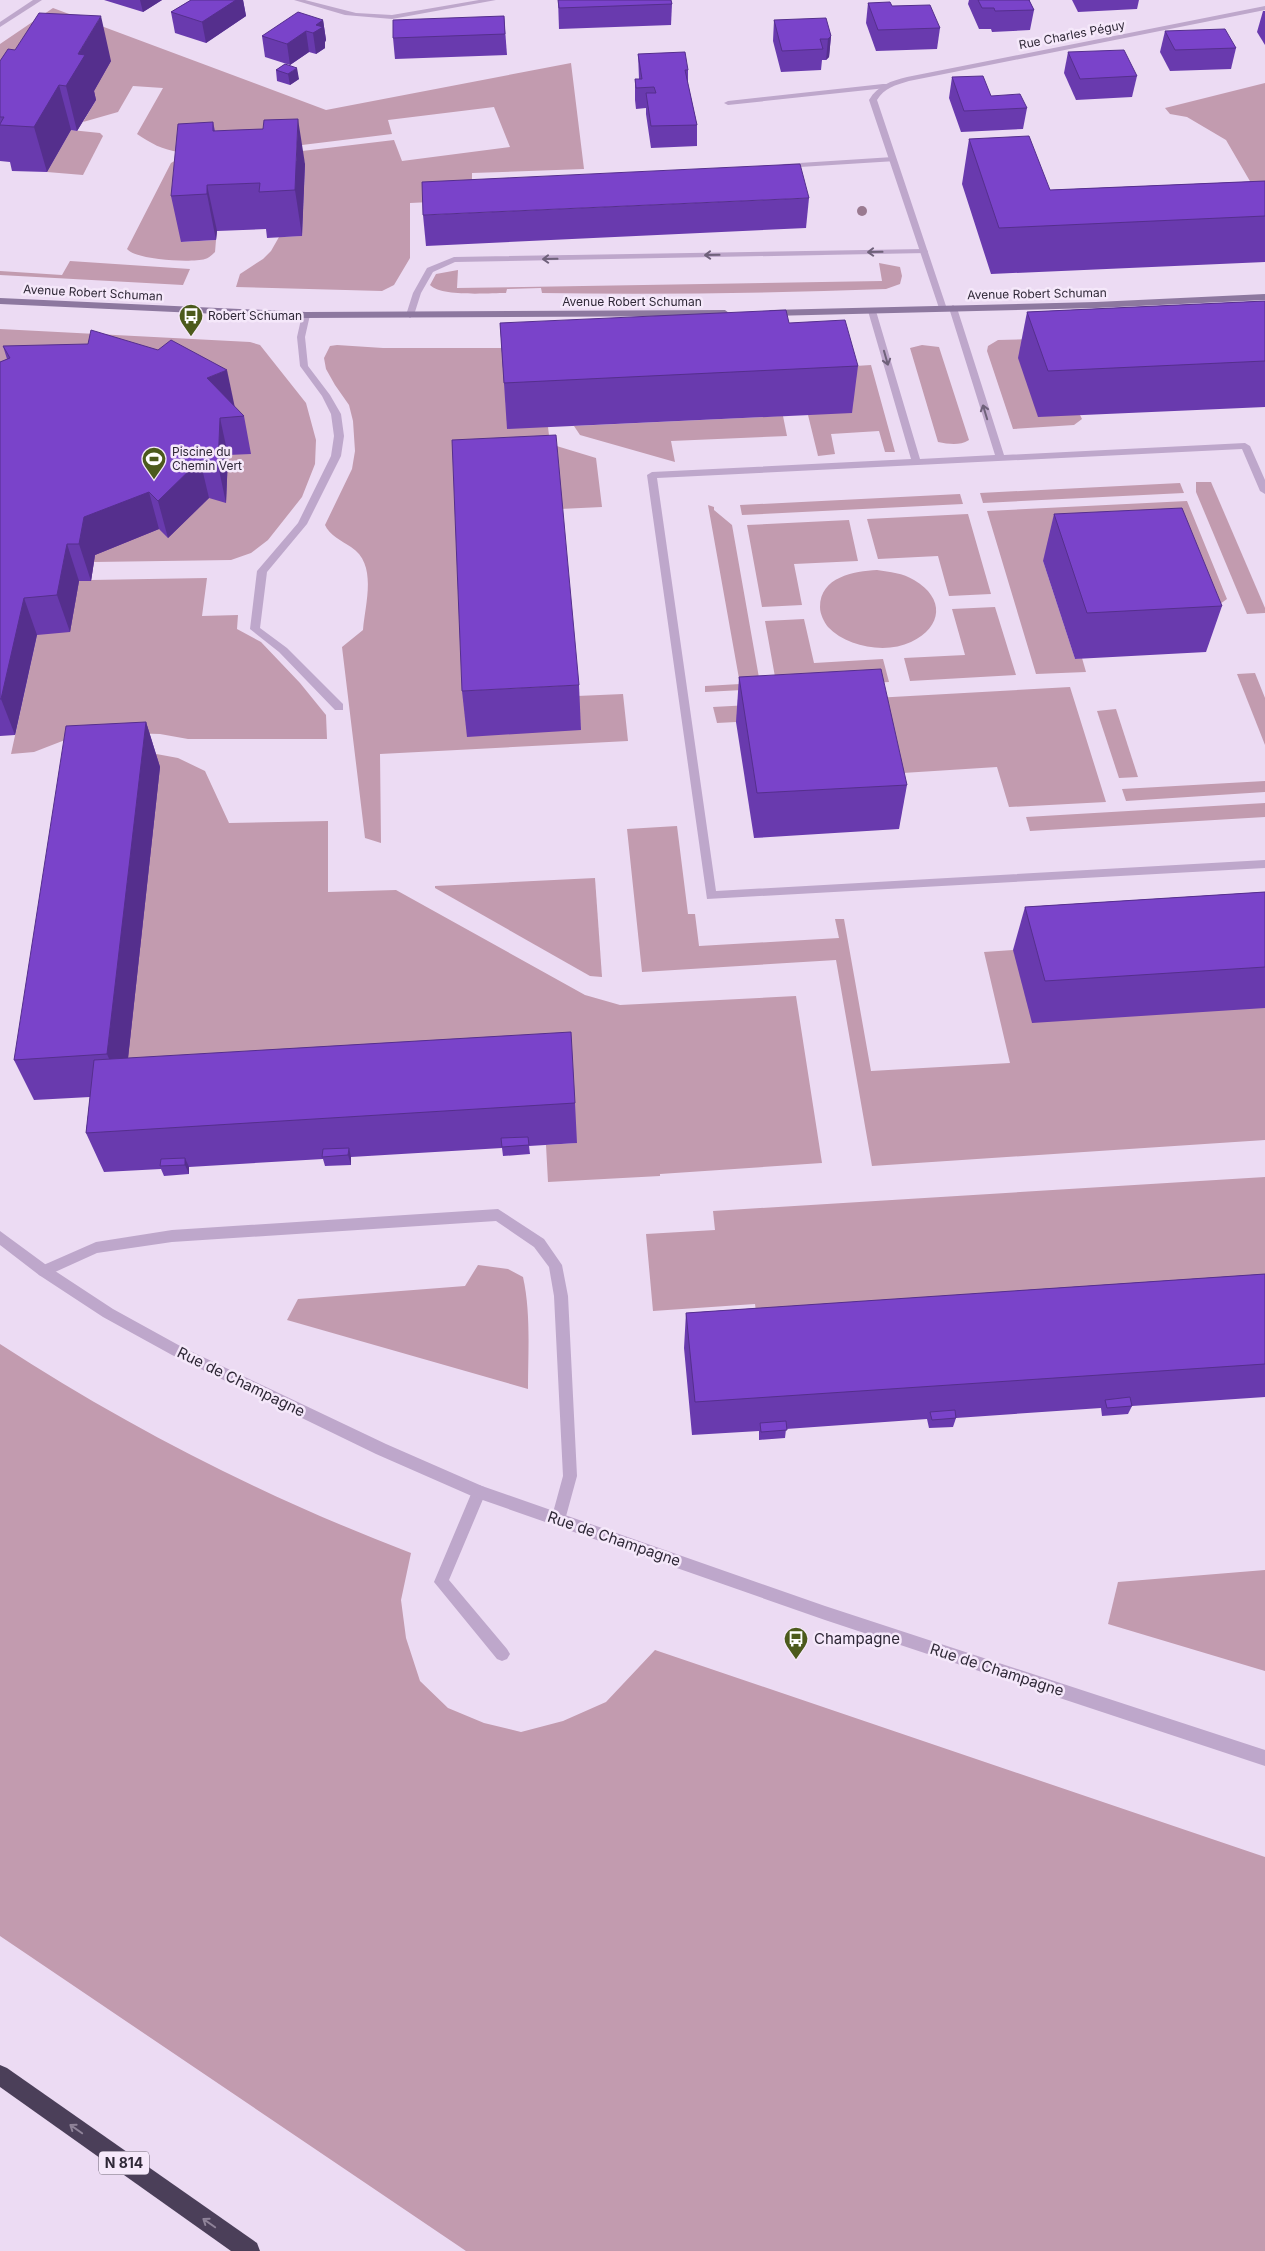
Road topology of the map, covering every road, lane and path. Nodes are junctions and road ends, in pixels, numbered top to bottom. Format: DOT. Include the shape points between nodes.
graph roads {
  1 [pos="38,0"];
  2 [pos="298,0"];
  3 [pos="492,0"];
  4 [pos="1265,8"];
  5 [pos="0,25"];
  6 [pos="883,86"];
  7 [pos="728,103"];
  8 [pos="893,159"];
  9 [pos="772,166"];
  10 [pos="924,251"];
  11 [pos="1265,297"];
  12 [pos="0,301"];
  13 [pos="953,308"];
  14 [pos="943,309"];
  15 [pos="872,311"];
  16 [pos="734,313"];
  17 [pos="764,313"];
  18 [pos="306,315"];
  19 [pos="410,315"];
  20 [pos="1000,458"];
  21 [pos="916,462"];
  22 [pos="1265,491"];
  23 [pos="339,707"];
  24 [pos="1265,864"];
  25 [pos="0,1237"];
  26 [pos="44,1271"];
  27 [pos="479,1492"];
  28 [pos="558,1520"];
  29 [pos="502,1654"];
  30 [pos="1265,1758"];
  31 [pos="0,2075"];
  32 [pos="249,2251"];
  1 -- 5 [label="street"];
  2 -- 3 [label="street" via="346,14 378,18"];
  4 -- 6 [label="street, Rue Charles Péguy"];
  6 -- 7 [label="street, Rue Charles Péguy"];
  6 -- 8 [label="street" via="873,100"];
  8 -- 9 [label="street"];
  8 -- 10 [label="street"];
  10 -- 14 [label="street"];
  10 -- 19 [label="street, one-way" via="454,260 430,270 417,292"];
  11 -- 13 [label="street, Avenue Robert Schuman"];
  12 -- 18 [label="street, Avenue Robert Schuman"];
  13 -- 14 [label="street, Avenue Robert Schuman"];
  20 -- 13 [label="street, one-way"];
  14 -- 15 [label="street, Avenue Robert Schuman"];
  15 -- 17 [label="street, Avenue Robert Schuman"];
  15 -- 21 [label="street, one-way"];
  16 -- 19 [label="street, Avenue Robert Schuman"];
  18 -- 19 [label="street, Avenue Robert Schuman"];
  18 -- 23 [label="street" via="302,337 304,366 336,414 339,436 336,456 302,524 262,572 255,629 283,650"];
  20 -- 21 [label="street"];
  20 -- 22 [label="street" via="1245,446"];
  21 -- 24 [label="street" via="652,475 711,896"];
  25 -- 26 [label="street, Rue de Champagne"];
  26 -- 27 [label="street, Rue de Champagne" via="108,1313 177,1351"];
  26 -- 28 [label="street" via="96,1248 172,1236 498,1215 539,1243 555,1265 561,1296 570,1476"];
  27 -- 28 [label="street, Rue de Champagne"];
  27 -- 29 [label="street" via="441,1582"];
  28 -- 30 [label="street, Rue de Champagne" via="937,1651"];
  32 -- 31 [label="highway, N 814, one-way"];
}
